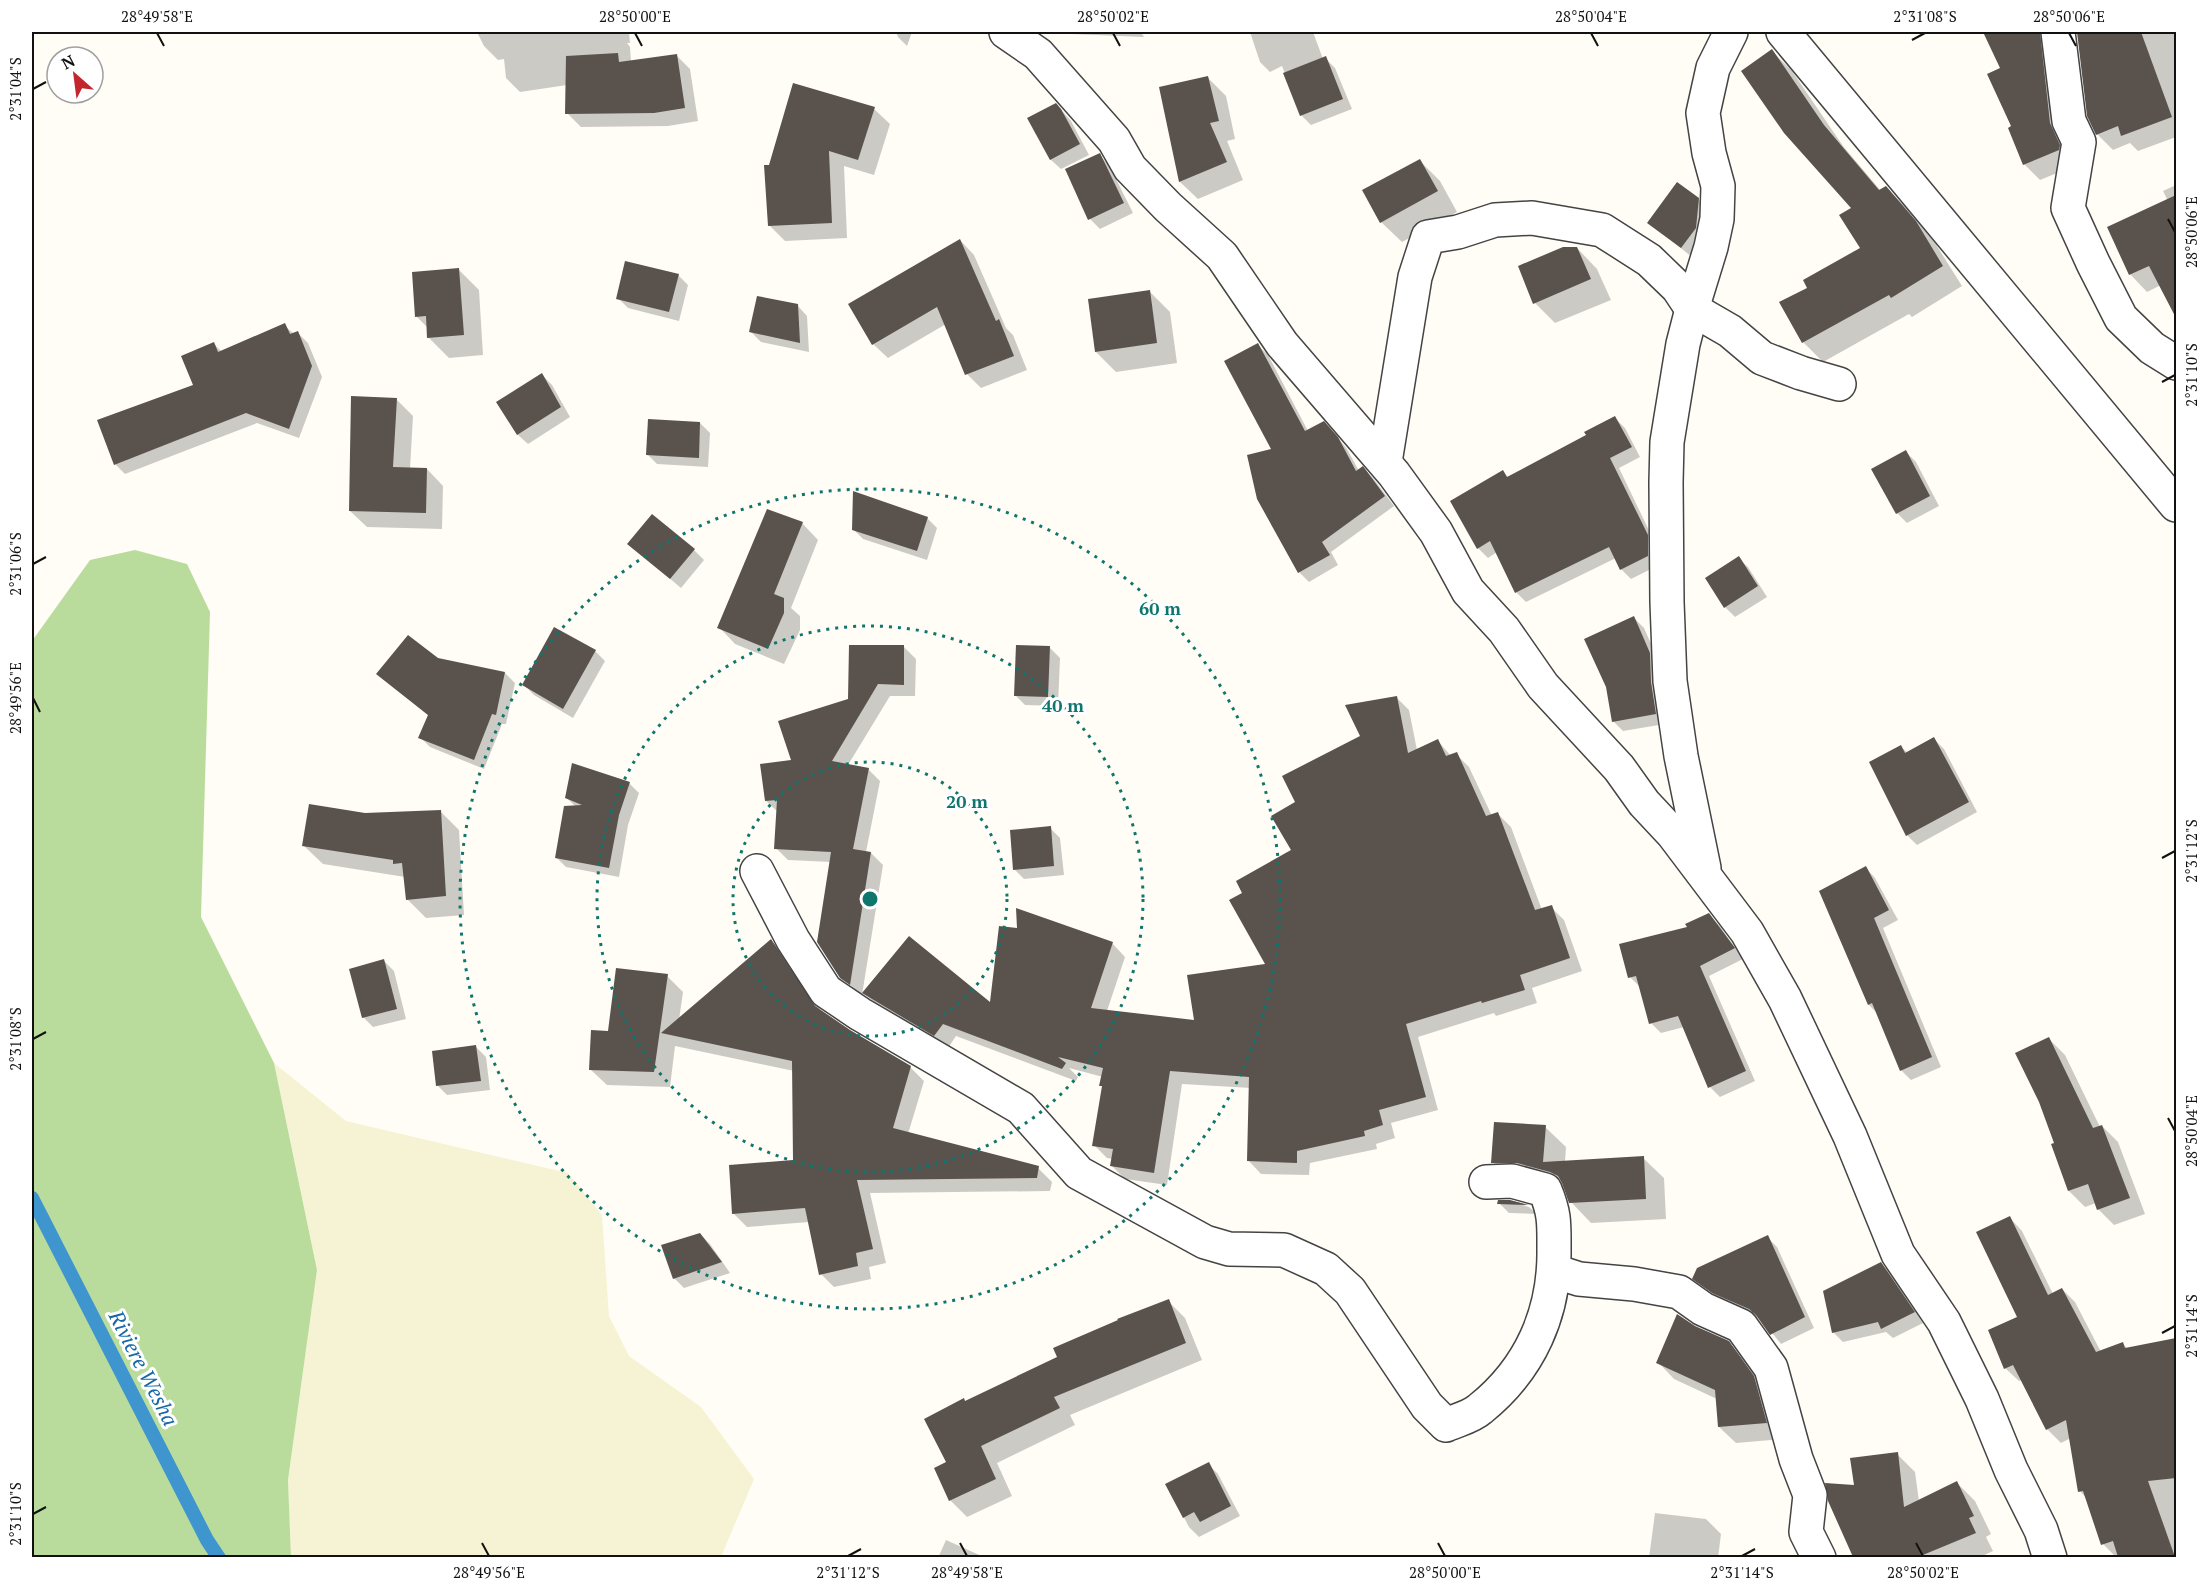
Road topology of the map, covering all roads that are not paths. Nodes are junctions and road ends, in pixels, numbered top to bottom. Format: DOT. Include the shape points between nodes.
graph roads {
  1 [pos="1006,32"];
  2 [pos="1731,32"];
  3 [pos="1783,32"];
  4 [pos="2058,32"];
  5 [pos="1692,309"];
  6 [pos="2176,363"];
  7 [pos="1839,384"];
  8 [pos="1384,462"];
  9 [pos="2176,505"];
  10 [pos="757,871"];
  11 [pos="1705,876"];
  12 [pos="1486,1182"];
  13 [pos="1554,1271"];
  14 [pos="1819,1557"];
  15 [pos="2050,1557"];
  1 -- 8 [label="street" via="1038,54 1114,140 1130,168 1222,255 1282,344"];
  2 -- 5 [label="street" via="1713,68 1703,114 1718,186 1717,219"];
  3 -- 9 [label="street"];
  4 -- 6 [label="street" via="2070,121 2079,142 2068,208 2121,318 2152,348"];
  5 -- 7 [label="street" via="1730,331 1762,358"];
  5 -- 8 [label="street" via="1678,288 1649,260 1602,230 1532,218 1495,220 1428,237 1415,277"];
  5 -- 11 [label="street" via="1667,442 1667,602 1676,725"];
  8 -- 11 [label="street" via="1436,532 1468,591 1504,630 1543,686 1618,768"];
  10 -- 13 [label="street" via="793,940 826,991 1021,1108 1079,1173 1205,1242 1229,1249 1284,1250 1326,1269 1350,1291 1427,1406 1446,1425 1478,1411 1509,1382 1542,1327"];
  11 -- 15 [label="street" via="1747,932 1785,999 1850,1136 1898,1254 1944,1322"];
  12 -- 13 [label="street" via="1512,1181 1545,1190 1554,1211"];
  13 -- 14 [label="street" via="1679,1292 1703,1309 1741,1326 1771,1368 1810,1496 1806,1532"];
}
